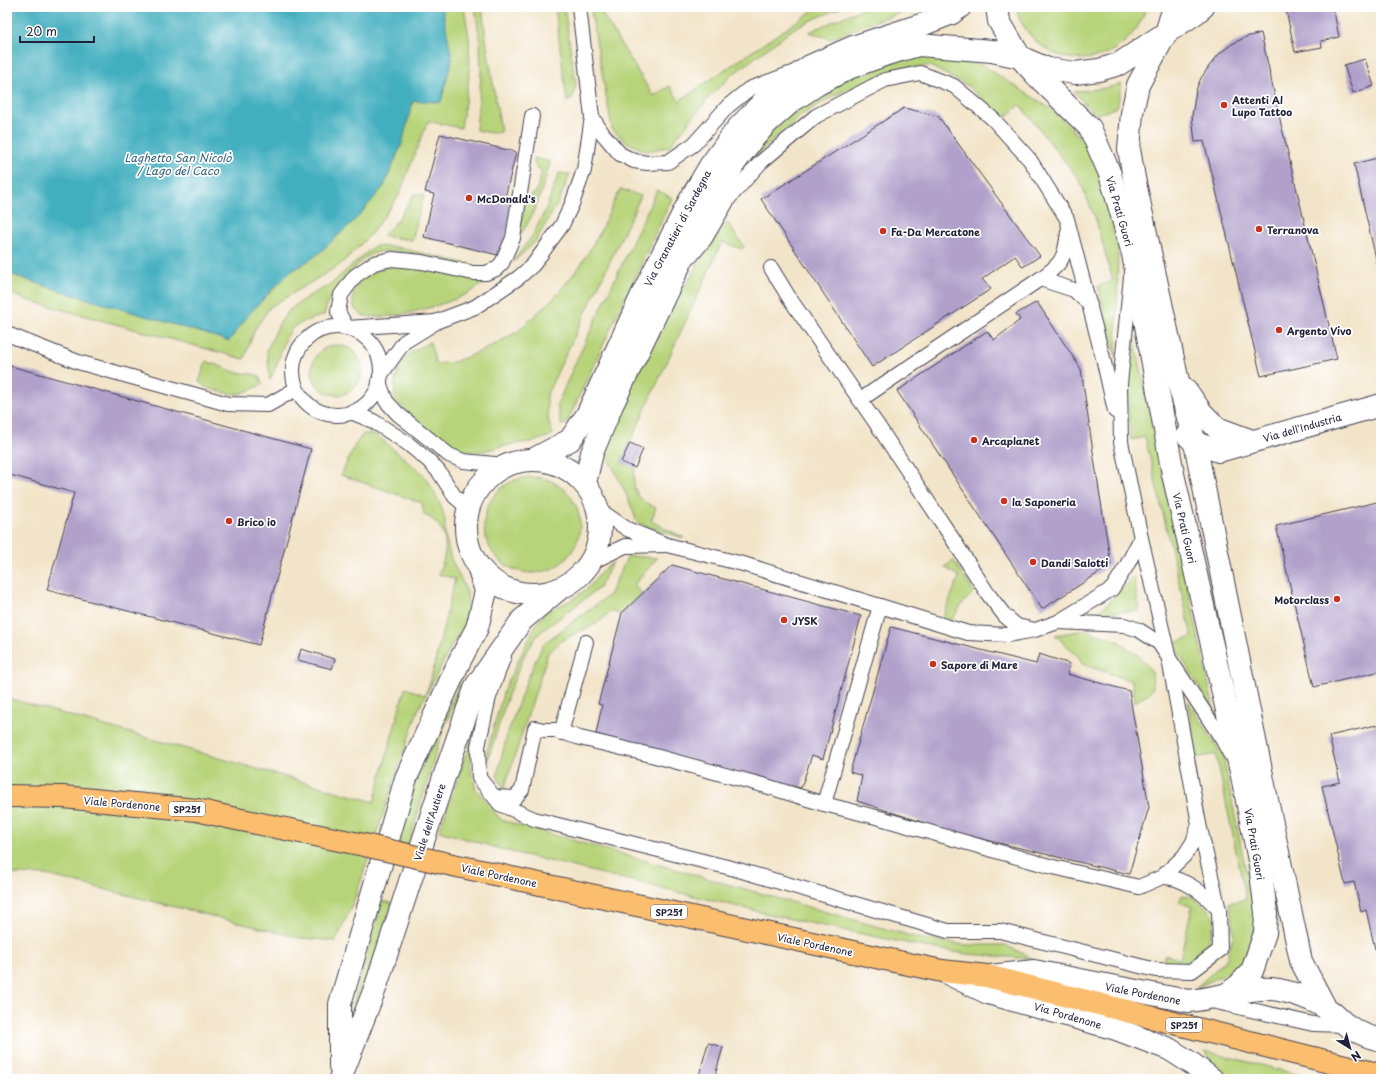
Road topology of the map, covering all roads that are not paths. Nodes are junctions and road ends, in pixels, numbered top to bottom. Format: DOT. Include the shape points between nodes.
graph roads {
  1 [pos="579,7"];
  2 [pos="960,7"];
  3 [pos="997,7"];
  4 [pos="1174,7"];
  5 [pos="1203,7"];
  6 [pos="1166,33"];
  7 [pos="1020,57"];
  8 [pos="810,66"];
  9 [pos="532,116"];
  10 [pos="592,117"];
  11 [pos="1069,225"];
  12 [pos="1133,254"];
  13 [pos="771,268"];
  14 [pos="674,276"];
  15 [pos="1040,279"];
  16 [pos="1090,305"];
  17 [pos="438,321"];
  18 [pos="347,328"];
  19 [pos="7,334"];
  20 [pos="1177,377"];
  21 [pos="380,379"];
  22 [pos="296,389"];
  23 [pos="860,400"];
  24 [pos="1381,405"];
  25 [pos="351,412"];
  26 [pos="1252,441"];
  27 [pos="1122,442"];
  28 [pos="1195,443"];
  29 [pos="534,459"];
  30 [pos="505,465"];
  31 [pos="585,483"];
  32 [pos="468,508"];
  33 [pos="598,509"];
  34 [pos="1141,538"];
  35 [pos="667,545"];
  36 [pos="590,563"];
  37 [pos="479,568"];
  38 [pos="560,589"];
  39 [pos="880,606"];
  40 [pos="1058,622"];
  41 [pos="1035,630"];
  42 [pos="512,634"];
  43 [pos="586,642"];
  44 [pos="1169,659"];
  45 [pos="561,733"];
  46 [pos="1242,776"];
  47 [pos="7,796"];
  48 [pos="495,797"];
  49 [pos="824,804"];
  50 [pos="1199,824"];
  51 [pos="1162,877"];
  52 [pos="1219,910"];
  53 [pos="942,971"];
  54 [pos="987,976"];
  55 [pos="1217,997"];
  56 [pos="1325,1007"];
  57 [pos="1347,1025"];
  58 [pos="1381,1040"];
  59 [pos="1194,1071"];
  60 [pos="1381,1074"];
  61 [pos="340,1079"];
  62 [pos="1212,1079"];
  1 -- 10 [label="lane"];
  2 -- 8 [label="street, Via Granatieri di Sardegna" via="952,13 853,47"];
  3 -- 7 [label="street, Via Prati Guori" via="999,21"];
  4 -- 6 [label="street, Via Prati Guori"];
  5 -- 6 [label="street, Via Prati Guori"];
  6 -- 7 [label="street" via="1119,64 1099,70 1075,73 1048,69"];
  6 -- 20 [label="street, Via Prati Guori" via="1138,85 1132,113 1129,149"];
  7 -- 12 [label="street, Via Prati Guori" via="1090,128 1110,174"];
  7 -- 14 [label="street" via="992,51 919,45 849,68 818,84 792,101 767,123 734,164 707,208"];
  8 -- 10 [label="lane" via="749,89 728,106 694,144 668,162 634,161 620,154"];
  8 -- 29 [label="street, Via Granatieri di Sardegna" via="764,101 737,129 710,166 642,295 587,415 570,440"];
  9 -- 18 [label="lane" via="515,227 502,263 486,273 473,273 422,262 392,259 374,263 355,276 341,295 338,312"];
  10 -- 17 [label="lane" via="584,170 577,190 562,225 546,248 533,265 498,292 475,307"];
  11 -- 14 [label="lane" via="1030,160 993,119 954,86 920,73 885,80 816,116 761,162 729,198 705,239"];
  11 -- 15 [label="lane" via="1065,251 1055,269"];
  11 -- 16 [label="lane"];
  12 -- 27 [label="lane" via="1120,384"];
  12 -- 28 [label="street" via="1148,290 1177,415 1185,432"];
  12 -- 46 [label="street, Via Prati Guori" via="1173,474"];
  13 -- 23 [label="lane"];
  14 -- 31 [label="street" via="612,404 592,453"];
  15 -- 16 [label="lane" via="1074,290"];
  15 -- 23 [label="lane"];
  16 -- 27 [label="lane"];
  17 -- 18 [label="lane"];
  17 -- 21 [label="lane" via="404,342"];
  18 -- 21 [label="lane" via="369,340 380,363"];
  18 -- 22 [label="lane" via="319,330 298,348 293,361 292,375"];
  19 -- 22 [label="lane" via="78,362 228,404 268,405"];
  20 -- 26 [label="street, Via dell'Industria" via="1202,413 1217,428"];
  20 -- 28 [label="street, Via Prati Guori"];
  21 -- 25 [label="lane" via="369,401"];
  21 -- 30 [label="lane" via="386,401 398,414 449,455 463,461"];
  22 -- 25 [label="lane" via="311,407 322,412 334,415"];
  23 -- 41 [label="lane" via="988,594 1005,616 1017,626"];
  24 -- 26 [label="street, Via dell'Industria"];
  25 -- 32 [label="lane" via="373,421 429,461 454,497"];
  26 -- 28 [label="street" via="1219,451"];
  27 -- 34 [label="lane"];
  28 -- 56 [label="street, Via Prati Guori" via="1301,961"];
  29 -- 30 [label="street, Via Granatieri di Sardegna"];
  29 -- 31 [label="street, Via Granatieri di Sardegna" via="553,462 570,470"];
  30 -- 32 [label="street, Via Granatieri di Sardegna" via="489,476 476,490"];
  31 -- 33 [label="street, Via Granatieri di Sardegna"];
  32 -- 37 [label="street, Via Granatieri di Sardegna" via="465,529 469,550"];
  33 -- 35 [label="lane" via="627,529"];
  33 -- 36 [label="street, Via Granatieri di Sardegna" via="598,546"];
  34 -- 40 [label="lane" via="1112,589"];
  34 -- 44 [label="lane"];
  35 -- 36 [label="lane" via="625,546"];
  35 -- 39 [label="lane" via="743,564"];
  36 -- 38 [label="street, Via Granatieri di Sardegna" via="577,578"];
  37 -- 38 [label="street, Via Granatieri di Sardegna" via="496,584 516,593 538,594"];
  37 -- 61 [label="street, Viale dell'Autiere" via="486,591 477,628 406,778 340,1004"];
  38 -- 42 [label="street, Viale dell'Autiere" via="522,620"];
  39 -- 41 [label="lane" via="968,633 1008,634"];
  39 -- 49 [label="lane"];
  40 -- 41 [label="lane"];
  40 -- 44 [label="lane" via="1117,624 1139,630 1159,643"];
  42 -- 48 [label="lane" via="489,697 478,746 479,778"];
  42 -- 61 [label="street, Viale dell'Autiere" via="476,686 376,986"];
  43 -- 45 [label="lane"];
  44 -- 46 [label="lane" via="1222,739"];
  44 -- 50 [label="lane"];
  45 -- 48 [label="lane" via="535,728 522,790 515,798"];
  45 -- 49 [label="lane" via="655,756"];
  46 -- 55 [label="street, Via Prati Guori" via="1260,865 1266,913 1264,933 1252,971 1238,986"];
  47 -- 53 [label="main road, Viale Pordenone / SP251, bridge" via="63,797 197,810 364,844"];
  48 -- 52 [label="lane" via="500,804 534,819 734,869 948,931 1000,932 1156,970 1192,971 1220,950"];
  49 -- 51 [label="lane" via="1049,866 1139,887"];
  50 -- 51 [label="lane" via="1193,842 1184,856"];
  50 -- 52 [label="lane"];
  51 -- 52 [label="lane" via="1171,877 1194,888 1208,897"];
  53 -- 54 [label="main road, Viale Pordenone / SP251"];
  53 -- 59 [label="street, Via Pordenone" via="988,993 1116,1029 1169,1049"];
  54 -- 55 [label="street, Viale Pordenone" via="1034,971 1188,1001"];
  54 -- 60 [label="main road, Viale Pordenone / SP251"];
  55 -- 56 [label="street, Viale Pordenone" via="1262,989 1296,994"];
  55 -- 57 [label="lane" via="1313,1024"];
  56 -- 57 [label="street, Viale Pordenone"];
  57 -- 58 [label="street, Viale Pordenone" via="1364,1035"];
  59 -- 62 [label="street, Via Pordenone"];
}
